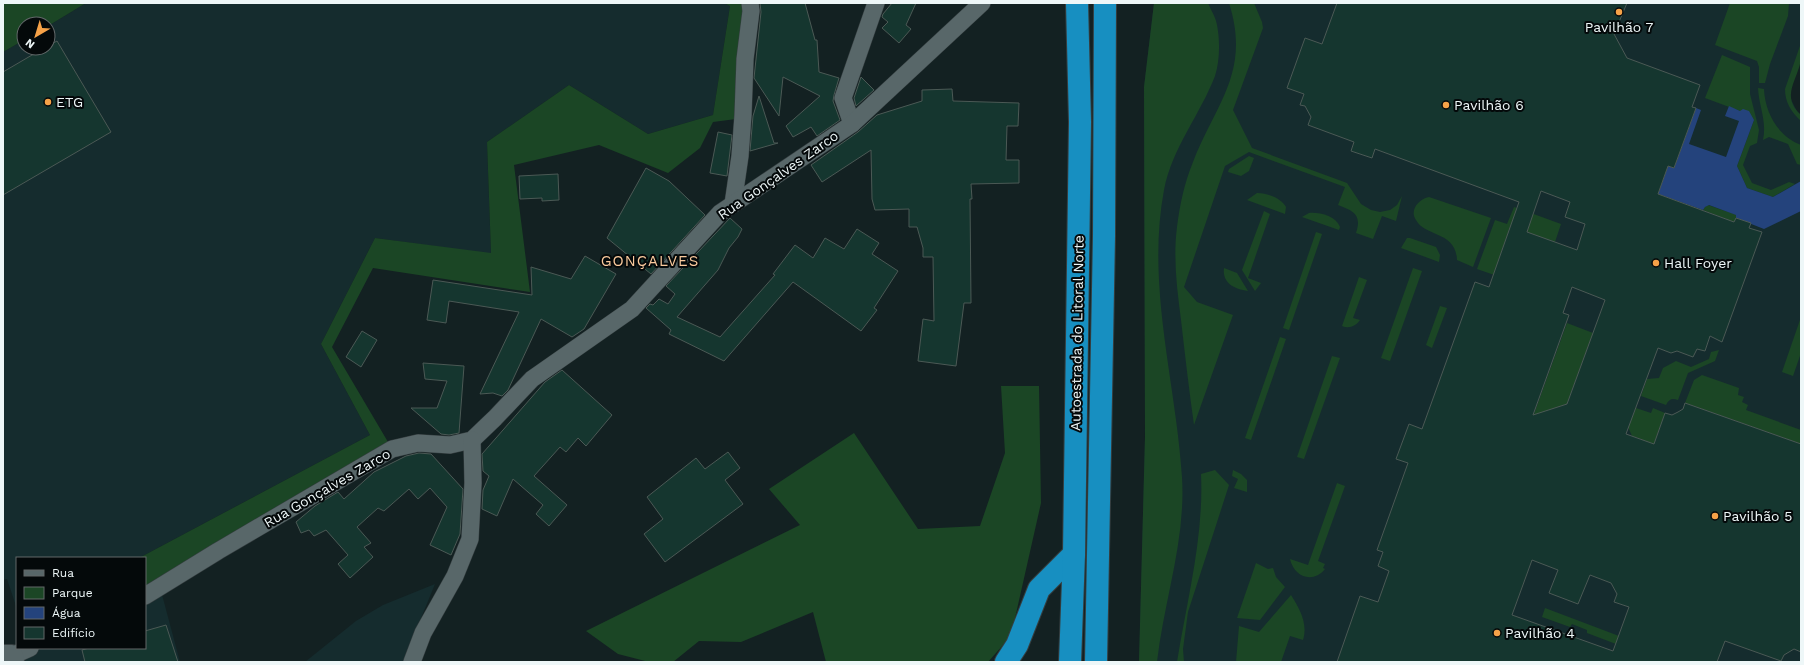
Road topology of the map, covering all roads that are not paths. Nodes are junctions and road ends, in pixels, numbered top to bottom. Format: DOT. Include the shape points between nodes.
graph roads {
  1 [pos="750,3"];
  2 [pos="876,3"];
  3 [pos="982,3"];
  4 [pos="1077,3"];
  5 [pos="1105,3"];
  6 [pos="852,124"];
  7 [pos="733,204"];
  8 [pos="472,440"];
  9 [pos="1074,554"];
  10 [pos="146,595"];
  11 [pos="412,662"];
  12 [pos="1006,662"];
  13 [pos="1070,662"];
  14 [pos="1096,662"];
  1 -- 7 [label="street" via="744,115"];
  2 -- 6 [label="street" via="844,98"];
  3 -- 6 [label="street, Rua Gonçalves Zarco"];
  4 -- 9 [label="highway, Autoestrada do Litoral Norte" via="1080,122"];
  5 -- 14 [label="highway, Autoestrada do Litoral Norte" via="1104,236"];
  6 -- 7 [label="street, Rua Gonçalves Zarco"];
  7 -- 8 [label="street, Rua Gonçalves Zarco" via="720,213 632,309 532,379"];
  8 -- 10 [label="street, Rua Gonçalves Zarco" via="450,445 418,443 392,449"];
  8 -- 11 [label="street" via="470,539 455,576 423,633"];
  9 -- 12 [label="highway" via="1039,588 1017,645"];
  9 -- 13 [label="highway, Autoestrada do Litoral Norte"];
}
